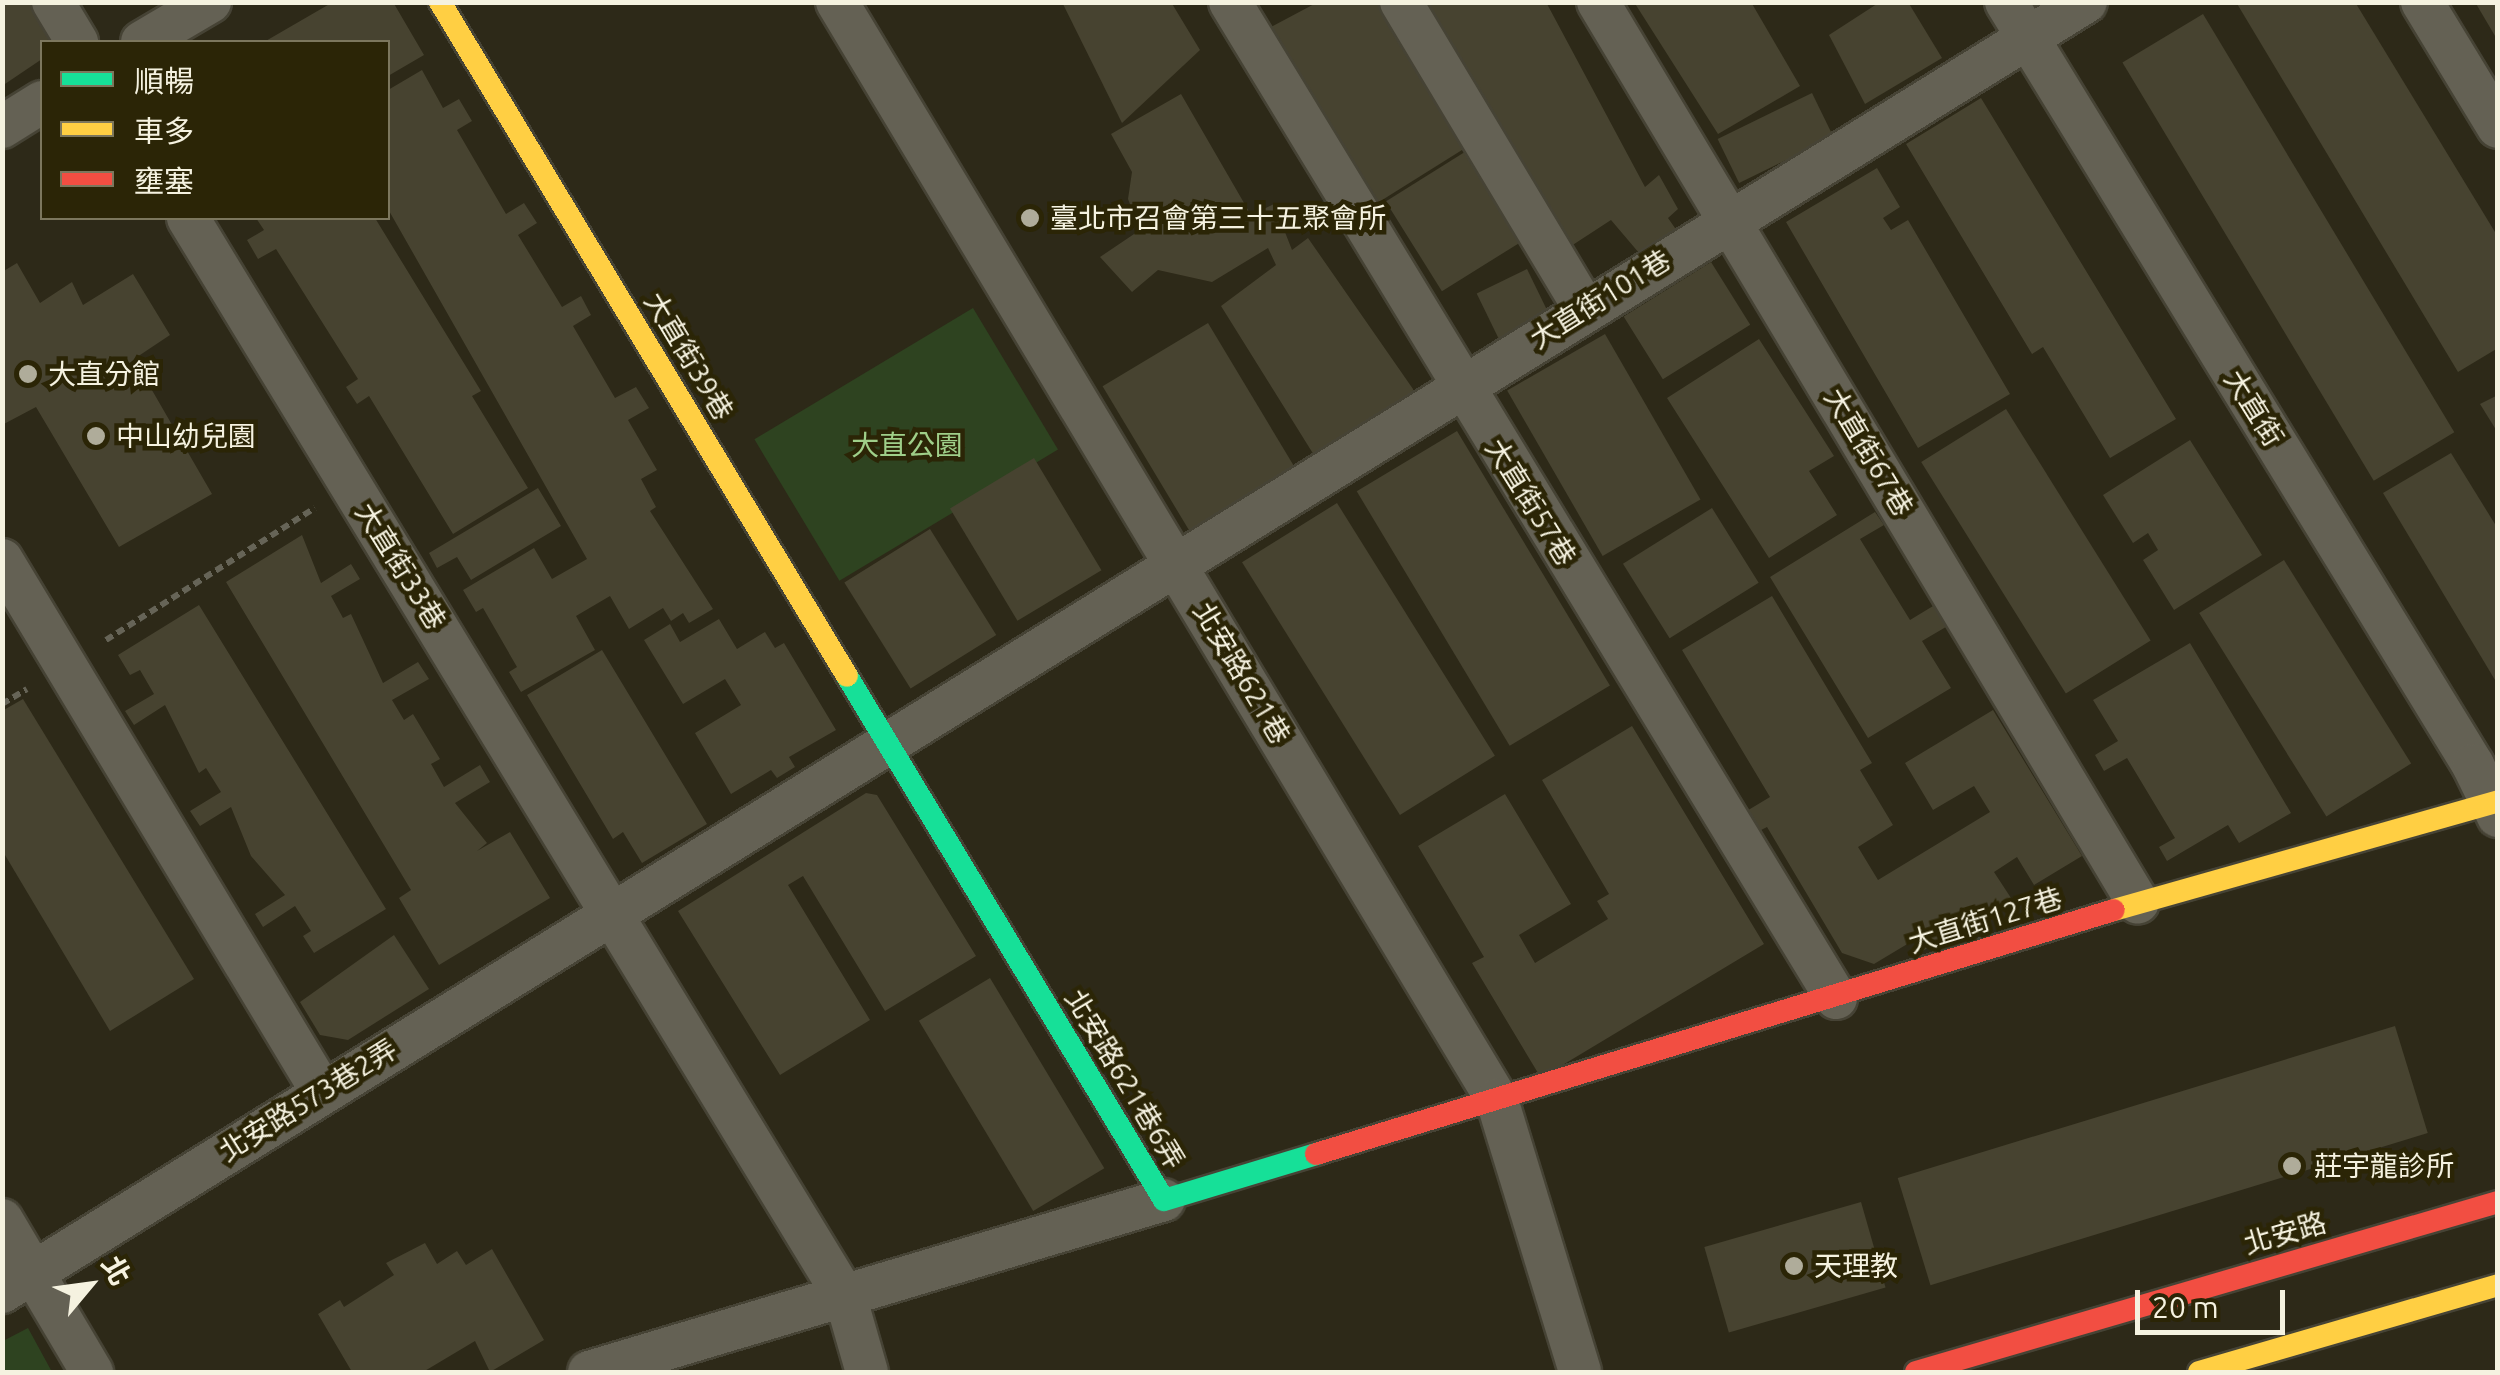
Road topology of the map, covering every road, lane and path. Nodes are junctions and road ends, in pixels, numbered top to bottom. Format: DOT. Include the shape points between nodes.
graph roads {
  1 [pos="52,2"];
  2 [pos="210,2"];
  3 [pos="440,2"];
  4 [pos="838,2"];
  5 [pos="1230,2"];
  6 [pos="1401,2"];
  7 [pos="1598,2"];
  8 [pos="2086,2"];
  9 [pos="2422,2"];
  10 [pos="2016,20"];
  11 [pos="77,40"];
  12 [pos="145,40"];
  13 [pos="40,103"];
  14 [pos="2498,126"];
  15 [pos="2,127"];
  16 [pos="1730,218"];
  17 [pos="189,220"];
  18 [pos="1584,308"];
  19 [pos="1461,388"];
  20 [pos="352,485"];
  21 [pos="2,560"];
  22 [pos="1178,566"];
  23 [pos="67,664"];
  24 [pos="2,704"];
  25 [pos="886,741"];
  26 [pos="2496,807"];
  27 [pos="2138,903"];
  28 [pos="617,912"];
  29 [pos="1836,998"];
  30 [pos="321,1090"];
  31 [pos="1498,1100"];
  32 [pos="1164,1200"];
  33 [pos="2498,1202"];
  34 [pos="2,1220"];
  35 [pos="18,1282"];
  36 [pos="2498,1285"];
  37 [pos="846,1299"];
  38 [pos="92,1372"];
  39 [pos="590,1372"];
  40 [pos="867,1372"];
  41 [pos="1580,1372"];
  42 [pos="1916,1372"];
  43 [pos="2199,1372"];
  1 -- 11 [label="street"];
  2 -- 12 [label="street"];
  3 -- 25 [label="street, 大直街39巷"];
  4 -- 22 [label="street, 北安路621巷"];
  5 -- 19 [label="street, 大直街57巷"];
  6 -- 18 [label="street"];
  7 -- 16 [label="street, 大直街67巷"];
  8 -- 10 [label="street, 大直街101巷"];
  9 -- 14 [label="street"];
  10 -- 16 [label="street, 大直街101巷"];
  10 -- 26 [label="street, 大直街"];
  13 -- 15 [label="street"];
  16 -- 18 [label="street, 大直街101巷"];
  16 -- 27 [label="street, 大直街67巷"];
  17 -- 20 [label="street, 大直街33巷"];
  18 -- 19 [label="street, 大直街101巷"];
  19 -- 22 [label="street, 大直街101巷"];
  19 -- 29 [label="street, 大直街57巷"];
  20 -- 23 [label="path"];
  20 -- 28 [label="street, 大直街33巷"];
  21 -- 23 [label="street"];
  22 -- 25 [label="street, 大直街101巷"];
  22 -- 31 [label="street, 北安路621巷"];
  23 -- 24 [label="path"];
  23 -- 30 [label="street"];
  25 -- 28 [label="street, 北安路573巷2弄"];
  25 -- 32 [label="street, 北安路621巷6弄"];
  26 -- 27 [label="street, 大直街127巷"];
  27 -- 29 [label="street, 大直街127巷"];
  28 -- 30 [label="street, 北安路573巷2弄"];
  28 -- 37 [label="street, 大直街33巷"];
  29 -- 31 [label="street, 大直街127巷"];
  30 -- 35 [label="street, 北安路573巷2弄"];
  31 -- 32 [label="street, 北安路621巷6弄"];
  31 -- 41 [label="street, 北安路621巷"];
  32 -- 37 [label="street"];
  33 -- 42 [label="street, 北安路"];
  34 -- 35 [label="street"];
  35 -- 38 [label="street"];
  36 -- 43 [label="street"];
  37 -- 39 [label="street"];
  37 -- 40 [label="street, 大直街33巷"];
}
